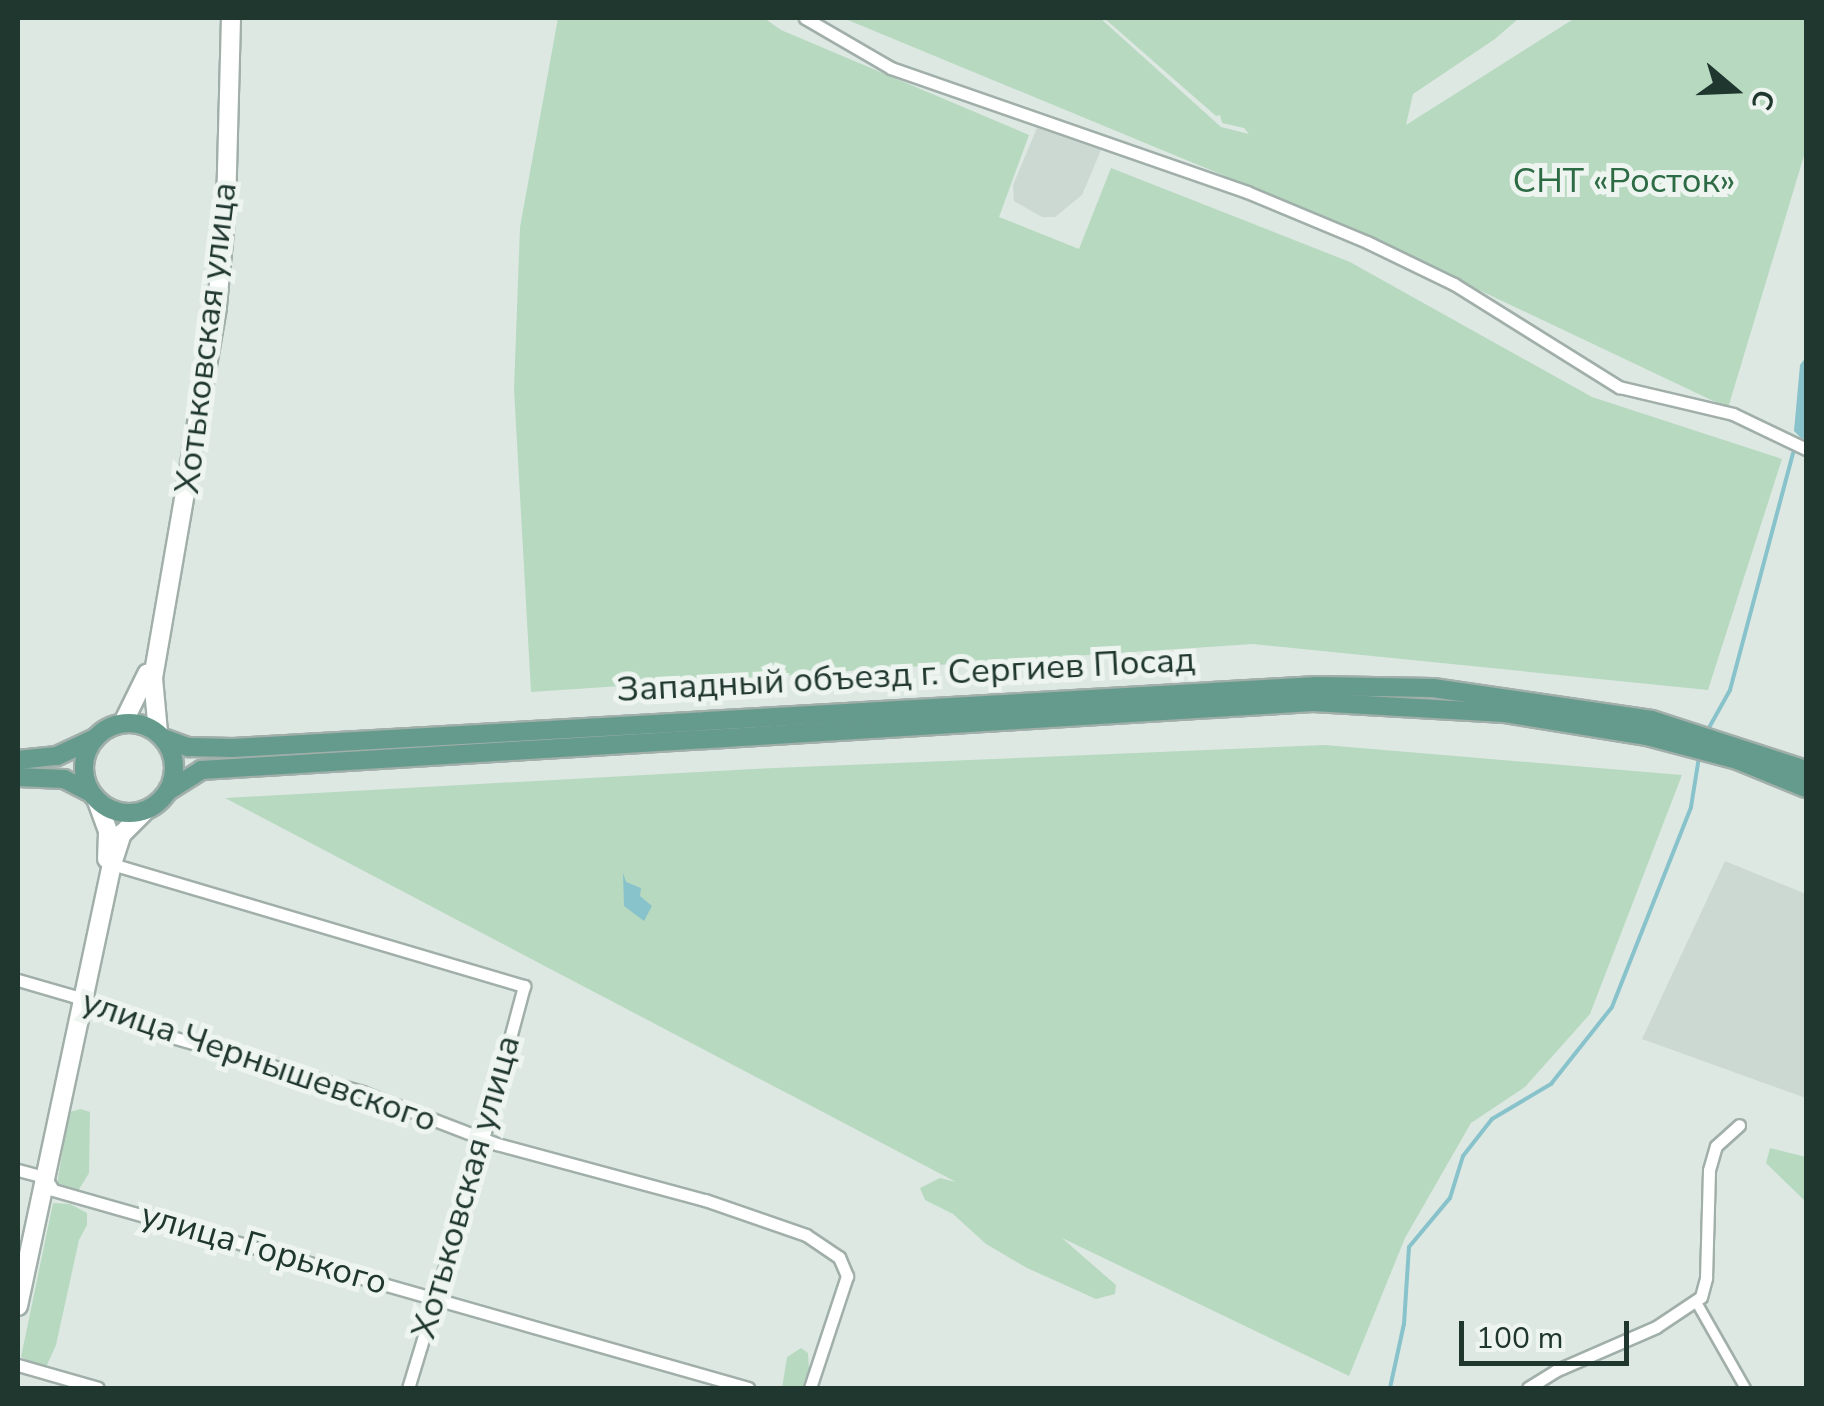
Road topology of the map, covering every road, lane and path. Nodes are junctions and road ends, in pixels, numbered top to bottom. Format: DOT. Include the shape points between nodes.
graph roads {
  1 [pos="232,18"];
  2 [pos="804,18"];
  3 [pos="1806,449"];
  4 [pos="169,597"];
  5 [pos="123,722"];
  6 [pos="1650,728"];
  7 [pos="160,735"];
  8 [pos="95,737"];
  9 [pos="1739,753"];
  10 [pos="18,760"];
  11 [pos="1806,770"];
  12 [pos="18,776"];
  13 [pos="1806,788"];
  14 [pos="168,792"];
  15 [pos="94,797"];
  16 [pos="146,810"];
  17 [pos="112,864"];
  18 [pos="102,904"];
  19 [pos="18,980"];
  20 [pos="81,999"];
  21 [pos="1739,1125"];
  22 [pos="482,1139"];
  23 [pos="18,1170"];
  24 [pos="44,1177"];
  25 [pos="435,1296"];
  26 [pos="1696,1302"];
  27 [pos="18,1306"];
  28 [pos="18,1365"];
  29 [pos="98,1388"];
  30 [pos="408,1388"];
  31 [pos="748,1388"];
  32 [pos="810,1388"];
  33 [pos="1528,1388"];
  34 [pos="1746,1388"];
  1 -- 4 [label="main road, Хотьковская улица" via="217,306"];
  2 -- 3 [label="street" via="890,68 1247,192 1367,242 1454,284 1619,387 1732,414"];
  4 -- 5 [label="main road" via="144,684"];
  4 -- 7 [label="main road" via="152,686"];
  5 -- 7 [label="main road"];
  5 -- 8 [label="main road"];
  6 -- 7 [label="main road, Западный объезд г. Сергиев Посад" via="1432,688 1316,686 233,748 188,747"];
  6 -- 9 [label="main road"];
  6 -- 14 [label="main road, Западный объезд г. Сергиев Посад" via="1313,702 202,770"];
  7 -- 14 [label="main road" via="174,768"];
  8 -- 10 [label="main road" via="57,756"];
  8 -- 15 [label="main road" via="84,764"];
  9 -- 11 [label="main road"];
  9 -- 13 [label="main road"];
  12 -- 15 [label="main road" via="64,779"];
  14 -- 16 [label="main road"];
  15 -- 16 [label="main road" via="126,813"];
  15 -- 18 [label="main road" via="108,832"];
  16 -- 17 [label="main road" via="122,834"];
  17 -- 18 [label="main road"];
  17 -- 22 [label="street, Хотьковская улица" via="524,986"];
  18 -- 20 [label="main road"];
  19 -- 20 [label="street, улица Чернышевского"];
  20 -- 22 [label="street, улица Чернышевского" via="158,1033 362,1092"];
  20 -- 24 [label="main road"];
  21 -- 26 [label="street" via="1716,1146 1709,1170 1706,1278"];
  22 -- 25 [label="street, Хотьковская улица"];
  22 -- 32 [label="street, улица Чернышевского" via="705,1200 806,1235 839,1257 847,1276"];
  23 -- 24 [label="street, улица Горького"];
  24 -- 25 [label="street, улица Горького" via="52,1190"];
  24 -- 27 [label="main road"];
  25 -- 30 [label="street, Хотьковская улица"];
  25 -- 31 [label="street, улица Горького"];
  26 -- 33 [label="street"];
  26 -- 34 [label="street"];
  28 -- 29 [label="street"];
}
